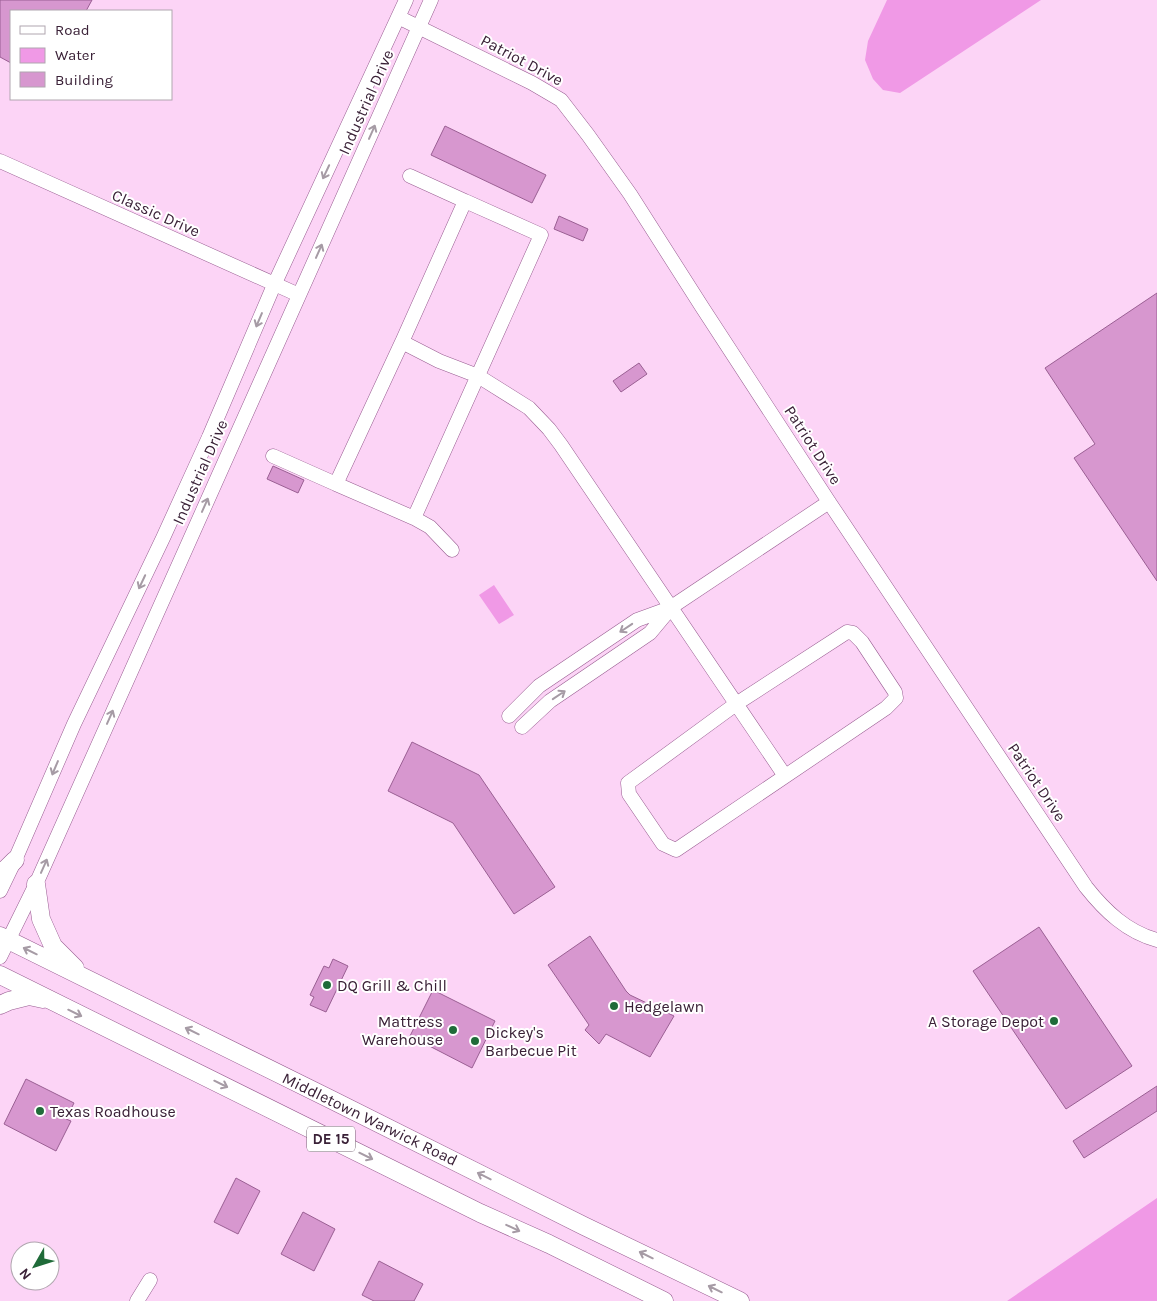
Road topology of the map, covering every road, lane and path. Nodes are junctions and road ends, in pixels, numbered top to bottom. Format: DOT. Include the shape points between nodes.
graph roads {
  1 [pos="406,0"];
  2 [pos="431,0"];
  3 [pos="398,17"];
  4 [pos="419,28"];
  5 [pos="0,161"];
  6 [pos="410,176"];
  7 [pos="465,201"];
  8 [pos="274,285"];
  9 [pos="299,295"];
  10 [pos="402,342"];
  11 [pos="478,376"];
  12 [pos="272,456"];
  13 [pos="336,484"];
  14 [pos="829,502"];
  15 [pos="414,518"];
  16 [pos="452,550"];
  17 [pos="670,608"];
  18 [pos="736,704"];
  19 [pos="509,716"];
  20 [pos="522,727"];
  21 [pos="785,776"];
  22 [pos="15,860"];
  23 [pos="0,875"];
  24 [pos="36,884"];
  25 [pos="0,891"];
  26 [pos="4,938"];
  27 [pos="1157,940"];
  28 [pos="0,957"];
  29 [pos="0,975"];
  30 [pos="84,978"];
  31 [pos="50,1000"];
  32 [pos="0,1005"];
  33 [pos="150,1280"];
  34 [pos="136,1301"];
  35 [pos="664,1301"];
  36 [pos="740,1301"];
  1 -- 3 [label="street, Industrial Drive"];
  2 -- 4 [label="street, Industrial Drive"];
  3 -- 4 [label="street, Patriot Drive"];
  3 -- 8 [label="street, Industrial Drive, one-way"];
  9 -- 4 [label="street, Industrial Drive, one-way"];
  4 -- 14 [label="street, Patriot Drive" via="532,82 561,100 630,194"];
  5 -- 8 [label="street, Classic Drive"];
  6 -- 7 [label="street"];
  7 -- 10 [label="street"];
  7 -- 11 [label="street" via="541,235"];
  8 -- 9 [label="street, Classic Drive"];
  8 -- 22 [label="street, Industrial Drive, one-way" via="209,437 74,724"];
  24 -- 9 [label="street, Industrial Drive, one-way"];
  10 -- 11 [label="street"];
  10 -- 13 [label="street"];
  11 -- 15 [label="street"];
  11 -- 17 [label="street" via="529,408 549,429"];
  12 -- 13 [label="street"];
  13 -- 15 [label="street"];
  14 -- 17 [label="street"];
  14 -- 27 [label="street, Patriot Drive" via="1086,887 1122,924"];
  15 -- 16 [label="street" via="430,528"];
  17 -- 18 [label="street"];
  17 -- 19 [label="street, one-way" via="637,620 539,686"];
  20 -- 17 [label="street, one-way" via="550,701 650,632"];
  18 -- 21 [label="street"];
  18 -- 21 [label="street" via="628,783 629,794 664,844 676,850"];
  18 -- 21 [label="street" via="847,632 862,642 896,698"];
  22 -- 23 [label="main road"];
  22 -- 25 [label="street, Industrial Drive"];
  24 -- 26 [label="street, Industrial Drive"];
  24 -- 30 [label="main road" via="41,919 53,946"];
  26 -- 28 [label="street, Industrial Drive"];
  30 -- 26 [label="main road, Middletown Warwick Road / DE 15, one-way"];
  29 -- 31 [label="main road, DE 15"];
  36 -- 30 [label="main road, Middletown Warwick Road / DE 15, one-way"];
  31 -- 32 [label="main road" via="29,996"];
  31 -- 35 [label="main road, DE 15, one-way"];
  33 -- 34 [label="street"];
}
